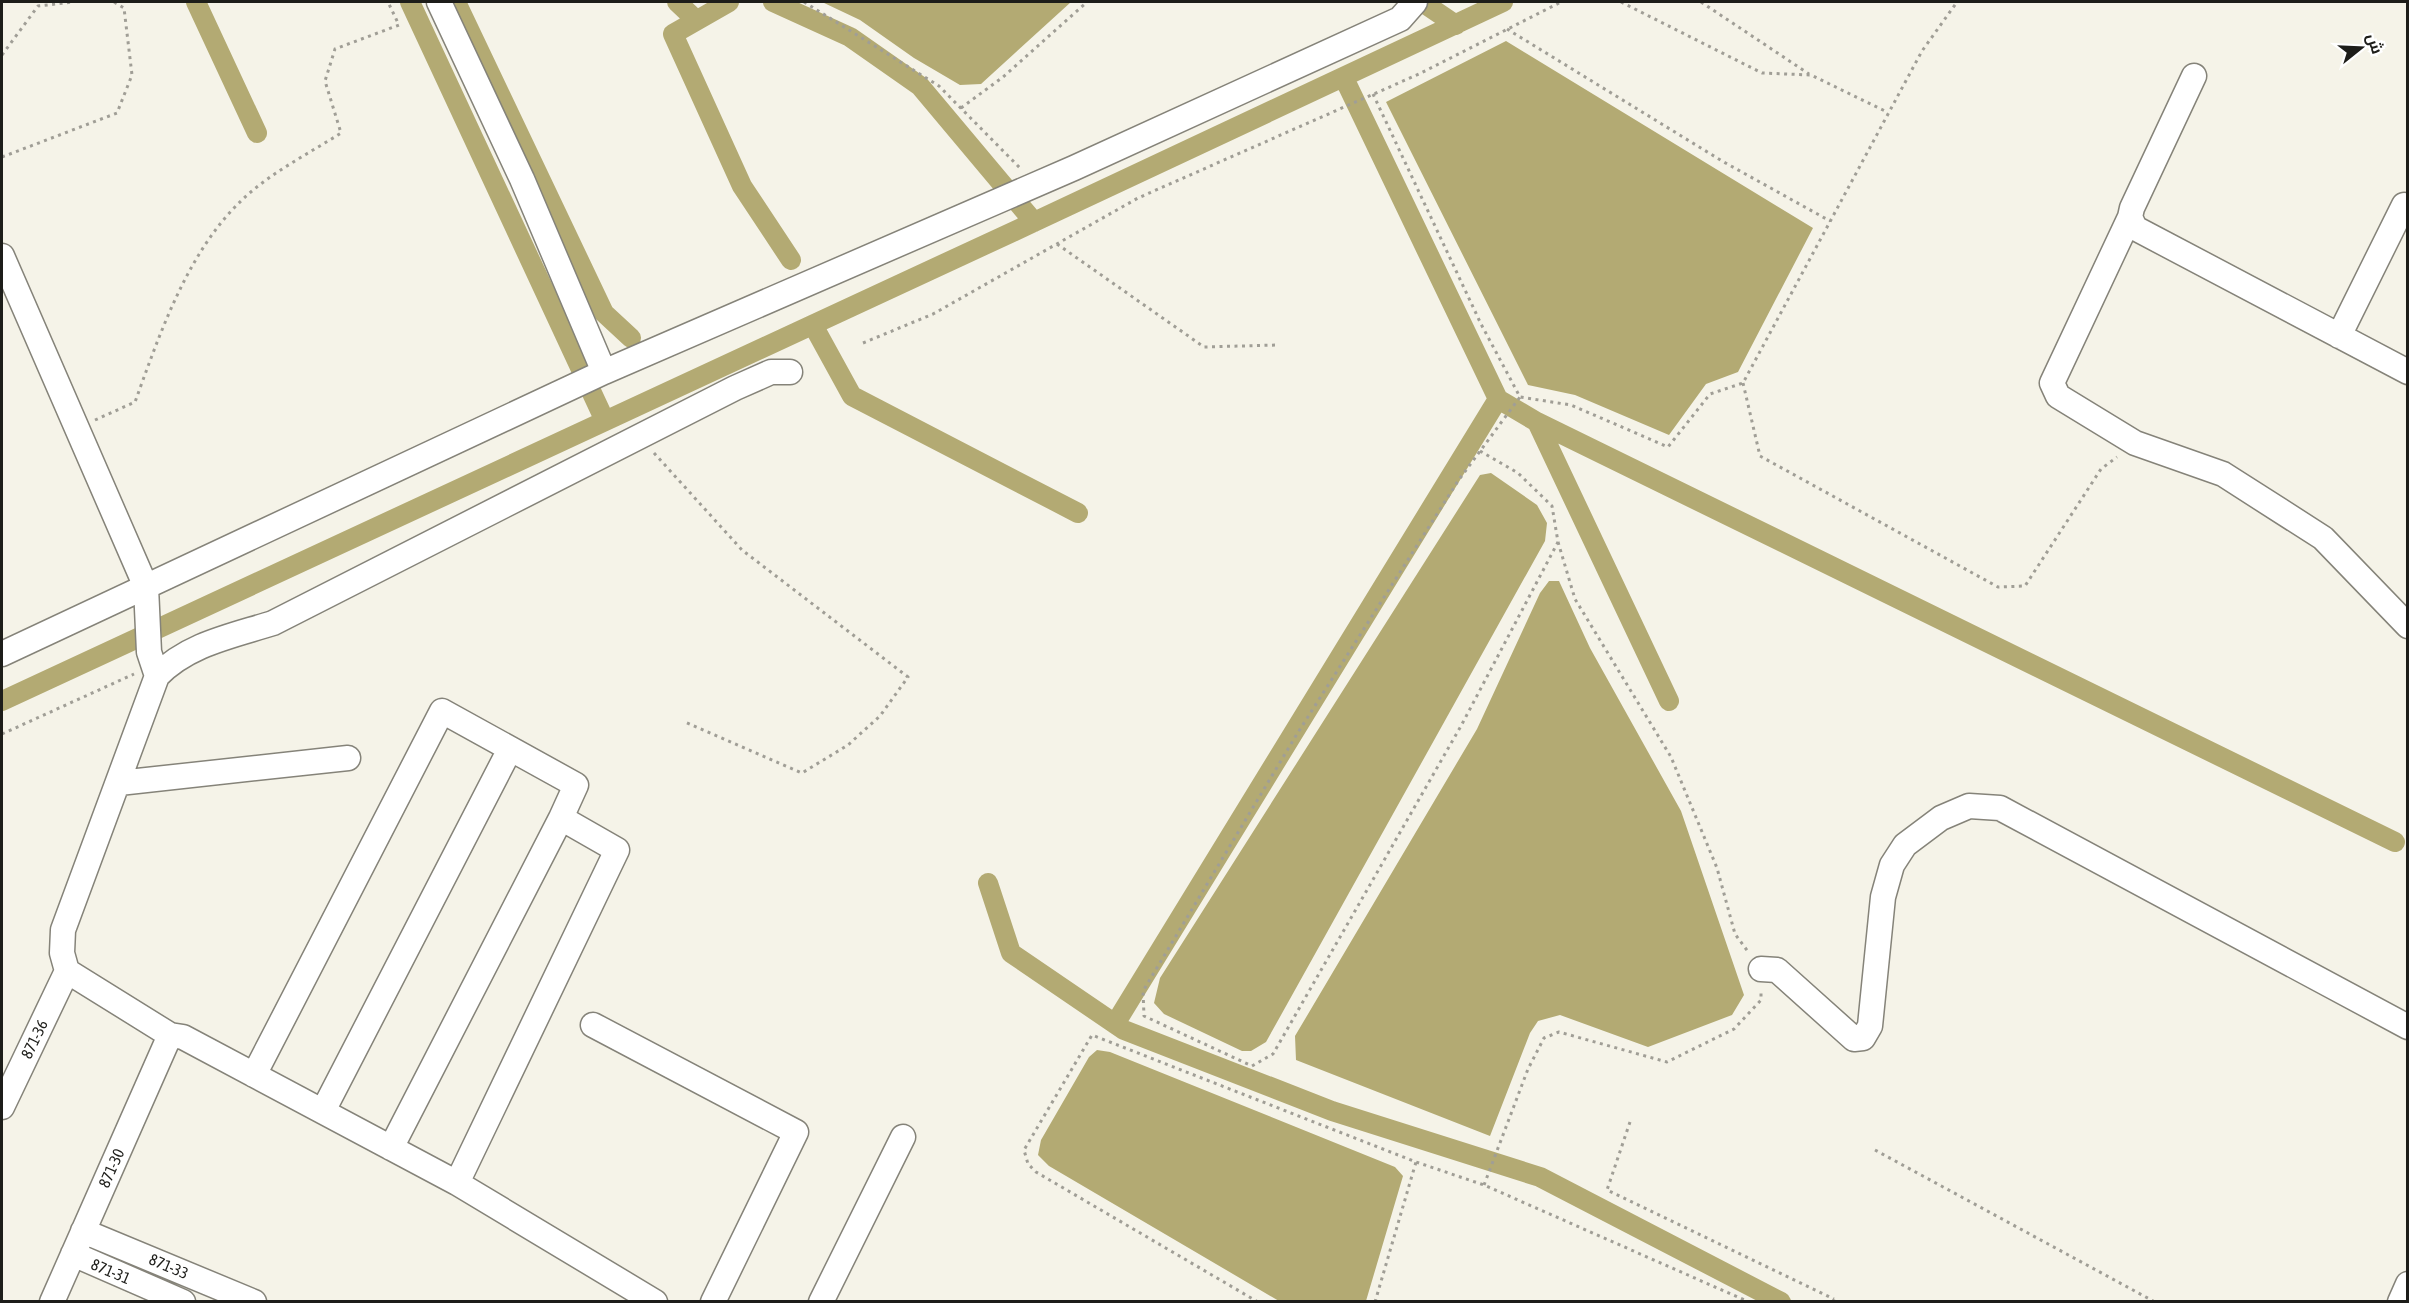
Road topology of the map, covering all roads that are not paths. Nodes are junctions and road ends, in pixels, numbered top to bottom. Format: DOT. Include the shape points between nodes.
graph roads {
  1 [pos="439,2"];
  2 [pos="1414,2"];
  3 [pos="2194,76"];
  4 [pos="2404,205"];
  5 [pos="2130,217"];
  6 [pos="2,256"];
  7 [pos="2339,336"];
  8 [pos="604,372"];
  9 [pos="789,372"];
  10 [pos="2408,372"];
  11 [pos="146,587"];
  12 [pos="2408,626"];
  13 [pos="2,654"];
  14 [pos="155,670"];
  15 [pos="510,749"];
  16 [pos="348,758"];
  17 [pos="118,783"];
  18 [pos="561,818"];
  19 [pos="1761,969"];
  20 [pos="67,971"];
  21 [pos="593,1025"];
  22 [pos="2408,1027"];
  23 [pos="170,1035"];
  24 [pos="254,1075"];
  25 [pos="2,1107"];
  26 [pos="323,1112"];
  27 [pos="903,1137"];
  28 [pos="391,1148"];
  29 [pos="457,1183"];
  30 [pos="83,1231"];
  31 [pos="73,1254"];
  32 [pos="2408,1284"];
  33 [pos="52,1302"];
  34 [pos="183,1302"];
  35 [pos="255,1302"];
  36 [pos="655,1302"];
  37 [pos="713,1302"];
  38 [pos="821,1302"];
  39 [pos="2400,1302"];
  1 -- 8 [label="street" via="522,179"];
  2 -- 8 [label="street" via="1400,19 1036,185"];
  3 -- 5 [label="street"];
  4 -- 7 [label="street"];
  5 -- 7 [label="street" via="2135,228"];
  5 -- 12 [label="street" via="2052,383 2058,396 2135,443 2223,474 2323,538"];
  6 -- 11 [label="street"];
  7 -- 10 [label="street"];
  8 -- 11 [label="street"];
  9 -- 14 [label="street" via="771,372 735,388 283,618 199,647"];
  11 -- 13 [label="street"];
  11 -- 14 [label="street" via="149,652"];
  14 -- 17 [label="street"];
  15 -- 18 [label="street" via="576,785"];
  15 -- 24 [label="street" via="442,711"];
  15 -- 26 [label="street"];
  16 -- 17 [label="street"];
  17 -- 20 [label="street" via="63,930 62,953"];
  18 -- 28 [label="street"];
  18 -- 29 [label="street" via="617,850"];
  19 -- 22 [label="street" via="1777,970 1854,1039 1863,1038 1870,1026 1883,897 1892,865 1905,845 1941,818 1969,806 2000,808"];
  20 -- 23 [label="street"];
  20 -- 25 [label="street, 871-36"];
  21 -- 37 [label="street" via="796,1132"];
  23 -- 24 [label="street" via="183,1037"];
  23 -- 30 [label="street, 871-30"];
  24 -- 26 [label="street"];
  26 -- 28 [label="street"];
  27 -- 38 [label="street"];
  28 -- 29 [label="street"];
  29 -- 36 [label="street"];
  30 -- 31 [label="street, 871-30"];
  30 -- 35 [label="street, 871-33"];
  31 -- 33 [label="street, 871-30"];
  31 -- 34 [label="street, 871-31"];
  32 -- 39 [label="street"];
}
